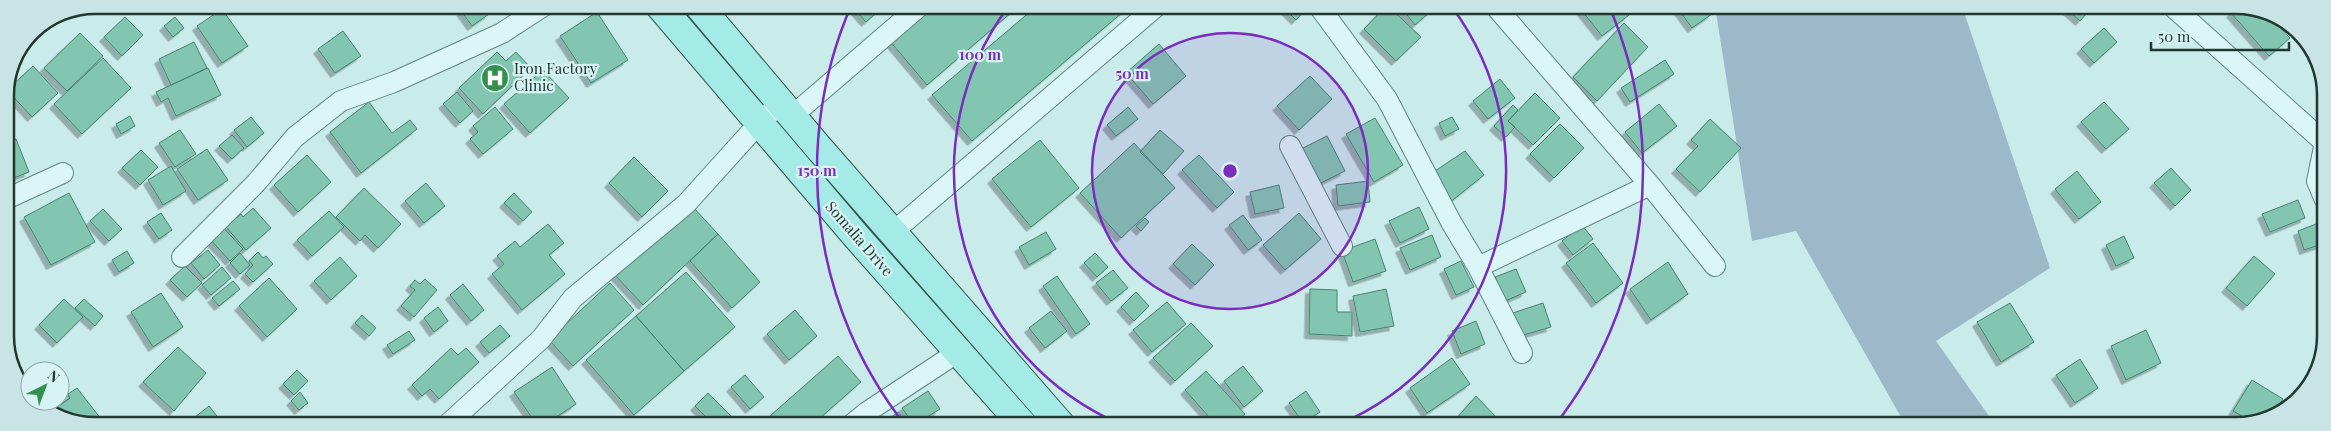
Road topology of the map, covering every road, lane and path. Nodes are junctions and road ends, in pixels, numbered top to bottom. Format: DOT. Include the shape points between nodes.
graph roads {
  1 [pos="531,14"];
  2 [pos="667,14"];
  3 [pos="706,14"];
  4 [pos="909,14"];
  5 [pos="1147,14"];
  6 [pos="1324,14"];
  7 [pos="1502,14"];
  8 [pos="2181,14"];
  9 [pos="786,110"];
  10 [pos="760,122"];
  11 [pos="2317,136"];
  12 [pos="1290,146"];
  13 [pos="62,174"];
  14 [pos="1650,185"];
  15 [pos="14,195"];
  16 [pos="893,232"];
  17 [pos="1342,246"];
  18 [pos="182,257"];
  19 [pos="1715,266"];
  20 [pos="1478,267"];
  21 [pos="958,352"];
  22 [pos="1522,353"];
  23 [pos="456,417"];
  24 [pos="861,417"];
  25 [pos="1015,417"];
  26 [pos="1053,417"];
  1 -- 18 [label="street" via="502,33 394,82 341,101 295,137 256,184"];
  2 -- 10 [label="main road, Somalia Drive"];
  3 -- 9 [label="main road, Somalia Drive"];
  4 -- 9 [label="street"];
  5 -- 16 [label="street"];
  6 -- 20 [label="street" via="1387,99"];
  7 -- 14 [label="street"];
  8 -- 11 [label="street"];
  9 -- 10 [label="street"];
  9 -- 16 [label="main road, Somalia Drive"];
  10 -- 21 [label="main road, Somalia Drive"];
  10 -- 23 [label="street" via="686,204 574,298 542,339"];
  12 -- 17 [label="street"];
  13 -- 15 [label="street"];
  14 -- 19 [label="street"];
  14 -- 20 [label="street"];
  16 -- 26 [label="main road, Somalia Drive"];
  20 -- 22 [label="street"];
  21 -- 24 [label="street"];
  21 -- 25 [label="main road, Somalia Drive"];
}
